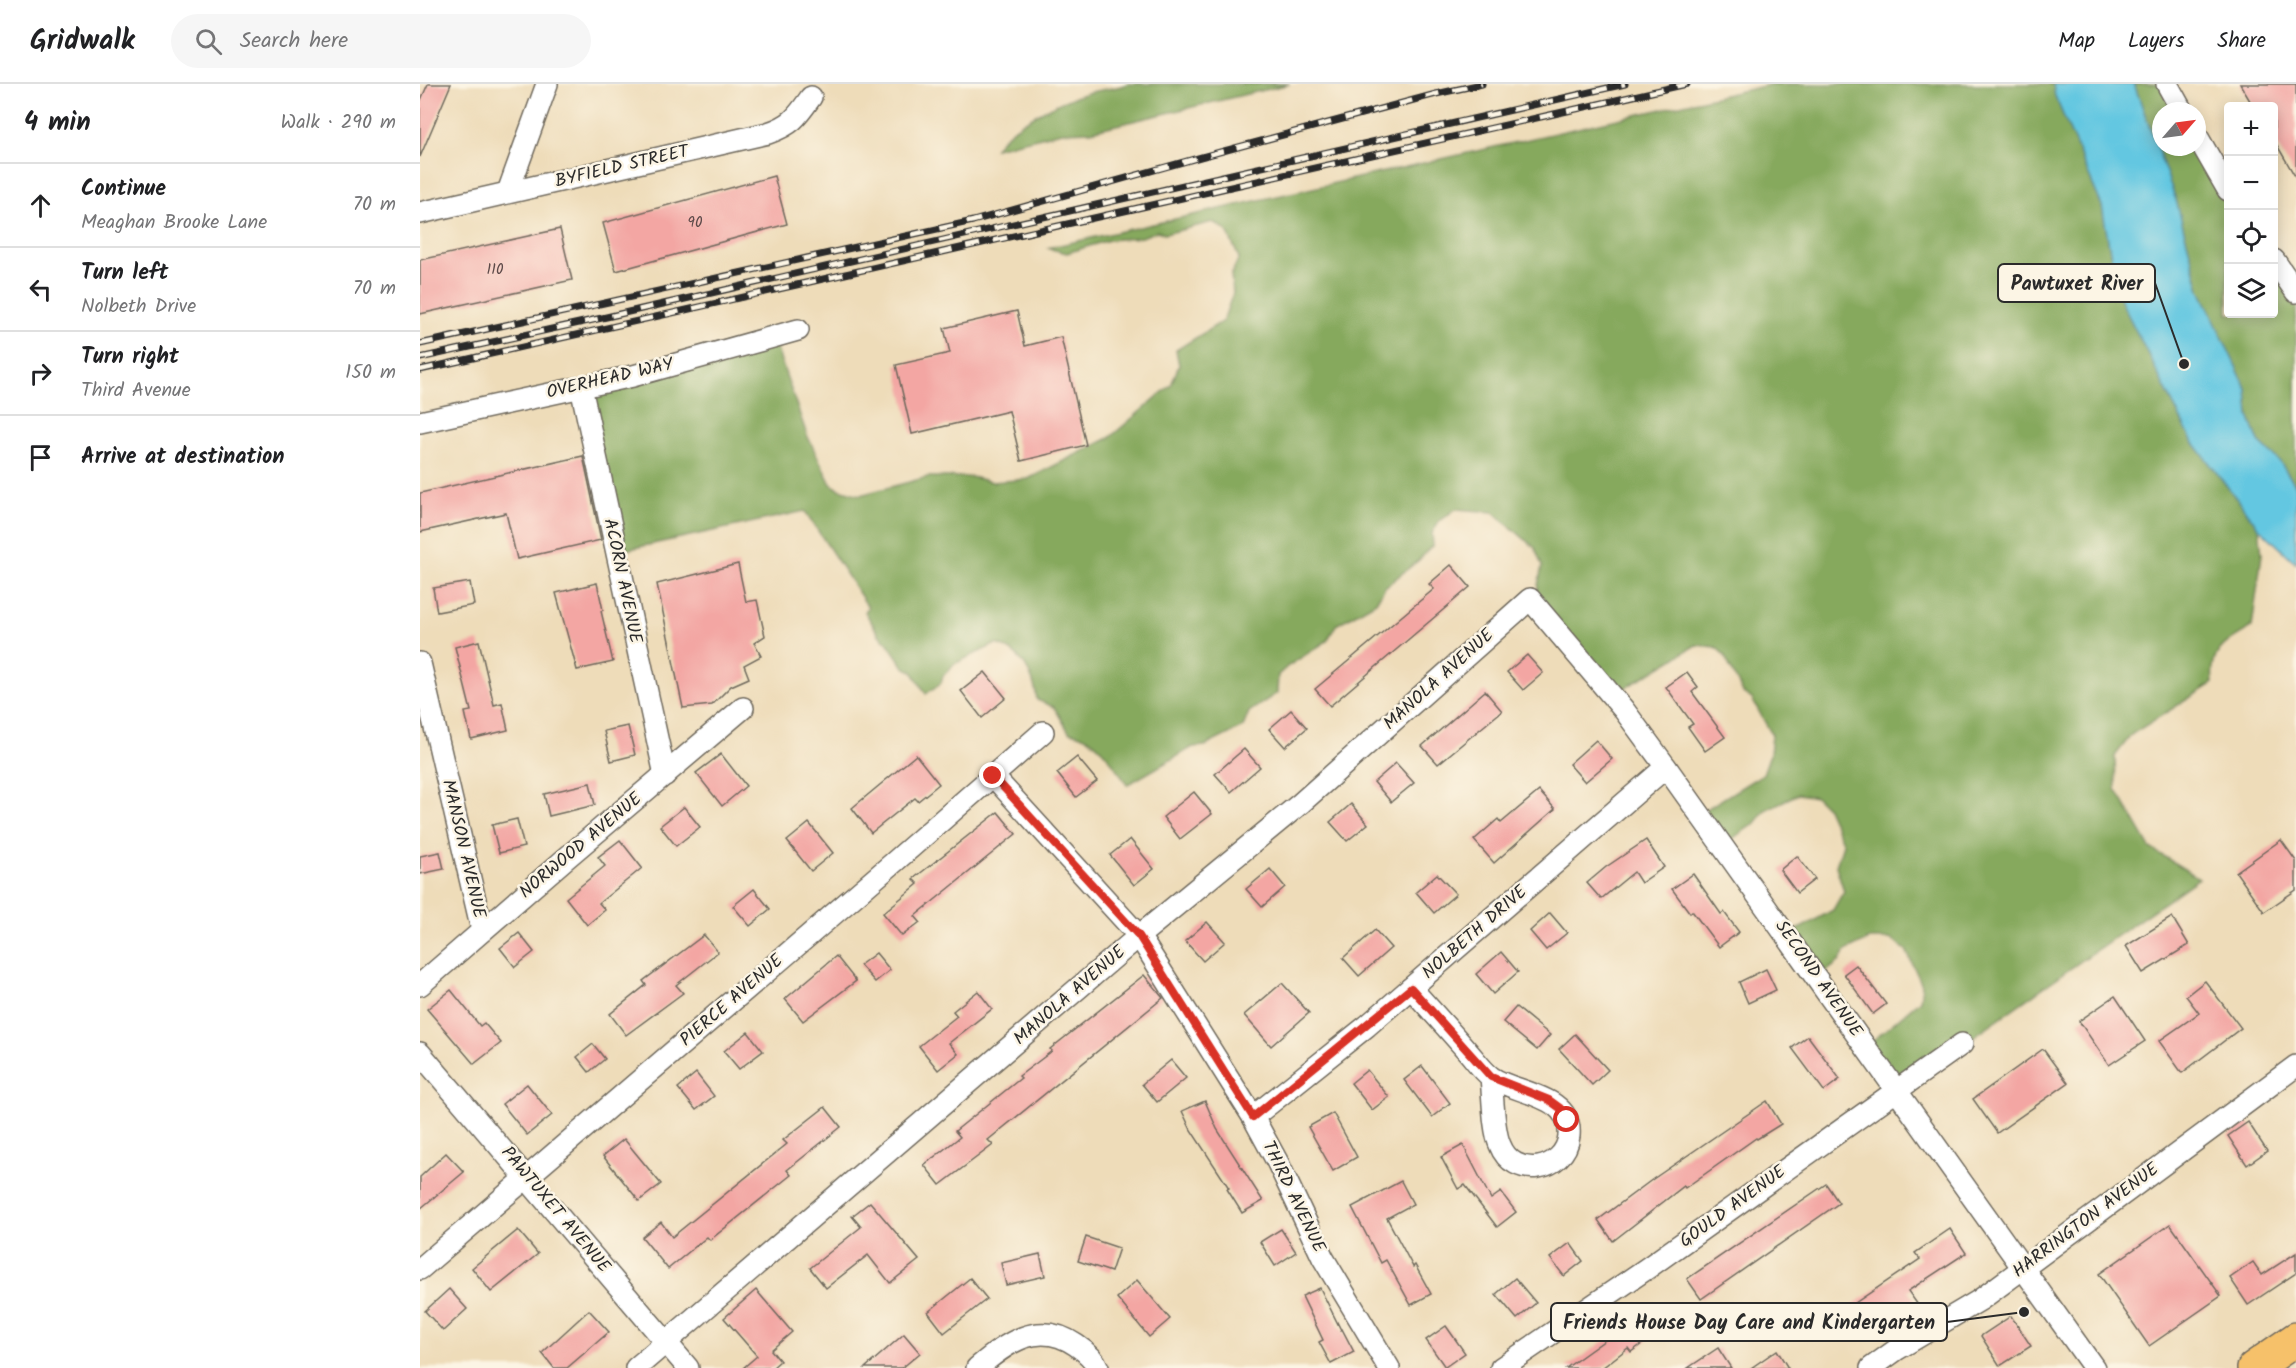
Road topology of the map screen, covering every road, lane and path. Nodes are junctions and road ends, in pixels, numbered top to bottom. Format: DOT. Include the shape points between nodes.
graph roads {
  1 [pos="547,84"];
  2 [pos="2167,84"];
  3 [pos="811,97"];
  4 [pos="2177,102"];
  5 [pos="2206,151"];
  6 [pos="2224,182"];
  7 [pos="508,192"];
  8 [pos="420,213"];
  9 [pos="2283,264"];
  10 [pos="2296,292"];
  11 [pos="798,330"];
  12 [pos="581,387"];
  13 [pos="420,422"];
  14 [pos="1530,599"];
  15 [pos="420,663"];
  16 [pos="743,708"];
  17 [pos="1043,732"];
  18 [pos="1666,767"];
  19 [pos="665,775"];
  20 [pos="993,776"];
  21 [pos="482,930"];
  22 [pos="1139,936"];
  23 [pos="420,985"];
  24 [pos="1411,988"];
  25 [pos="1962,1044"];
  26 [pos="420,1053"];
  27 [pos="2296,1066"];
  28 [pos="1491,1077"];
  29 [pos="1897,1091"];
  30 [pos="1253,1117"];
  31 [pos="527,1177"];
  32 [pos="2023,1268"];
  33 [pos="420,1269"];
  34 [pos="2296,1339"];
  35 [pos="666,1342"];
  36 [pos="636,1368"];
  37 [pos="688,1368"];
  38 [pos="977,1368"];
  39 [pos="1098,1368"];
  40 [pos="1389,1368"];
  41 [pos="1501,1368"];
  42 [pos="1871,1368"];
  43 [pos="2094,1368"];
  44 [pos="2254,1368"];
  1 -- 7 [label="street"];
  2 -- 4 [label="street"];
  3 -- 7 [label="street, BYFIELD STREET" via="797,118 768,133"];
  5 -- 6 [label="street"];
  7 -- 8 [label="street, BYFIELD STREET"];
  9 -- 10 [label="street"];
  11 -- 12 [label="street, OVERHEAD WAY"];
  12 -- 13 [label="street, OVERHEAD WAY"];
  12 -- 19 [label="street, ACORN AVENUE"];
  14 -- 18 [label="street, SECOND AVENUE" via="1624,710"];
  14 -- 22 [label="street, MANOLA AVENUE" via="1300,803"];
  15 -- 21 [label="street, MANSON AVENUE"];
  16 -- 19 [label="street, NORWOOD AVENUE"];
  17 -- 20 [label="street, PIERCE AVENUE"];
  18 -- 24 [label="street, NOLBETH DRIVE"];
  18 -- 29 [label="street, SECOND AVENUE"];
  19 -- 21 [label="street, NORWOOD AVENUE"];
  20 -- 22 [label="street, THIRD AVENUE"];
  20 -- 31 [label="street, PIERCE AVENUE"];
  21 -- 23 [label="street, NORWOOD AVENUE"];
  22 -- 30 [label="street, THIRD AVENUE"];
  22 -- 35 [label="street, MANOLA AVENUE"];
  24 -- 28 [label="street"];
  24 -- 30 [label="street, NOLBETH DRIVE"];
  25 -- 29 [label="street, GOULD AVENUE"];
  26 -- 31 [label="street, PAWTUXET AVENUE"];
  27 -- 32 [label="street, HARRINGTON AVENUE"];
  28 -- 28 [label="street" via="1499,1144 1506,1156 1531,1169 1545,1167 1557,1159 1566,1148 1569,1134 1560,1108"];
  29 -- 32 [label="street, SECOND AVENUE"];
  29 -- 41 [label="street, GOULD AVENUE"];
  30 -- 40 [label="street, THIRD AVENUE" via="1323,1258"];
  31 -- 33 [label="street, PIERCE AVENUE"];
  31 -- 35 [label="street, PAWTUXET AVENUE"];
  32 -- 42 [label="street, HARRINGTON AVENUE" via="1980,1300"];
  32 -- 43 [label="street, SECOND AVENUE"];
  34 -- 44 [label="main road"];
  35 -- 36 [label="street, MANOLA AVENUE"];
  35 -- 37 [label="street, PAWTUXET AVENUE"];
  38 -- 39 [label="street" via="998,1351 1045,1332 1068,1339 1086,1352"];
}
